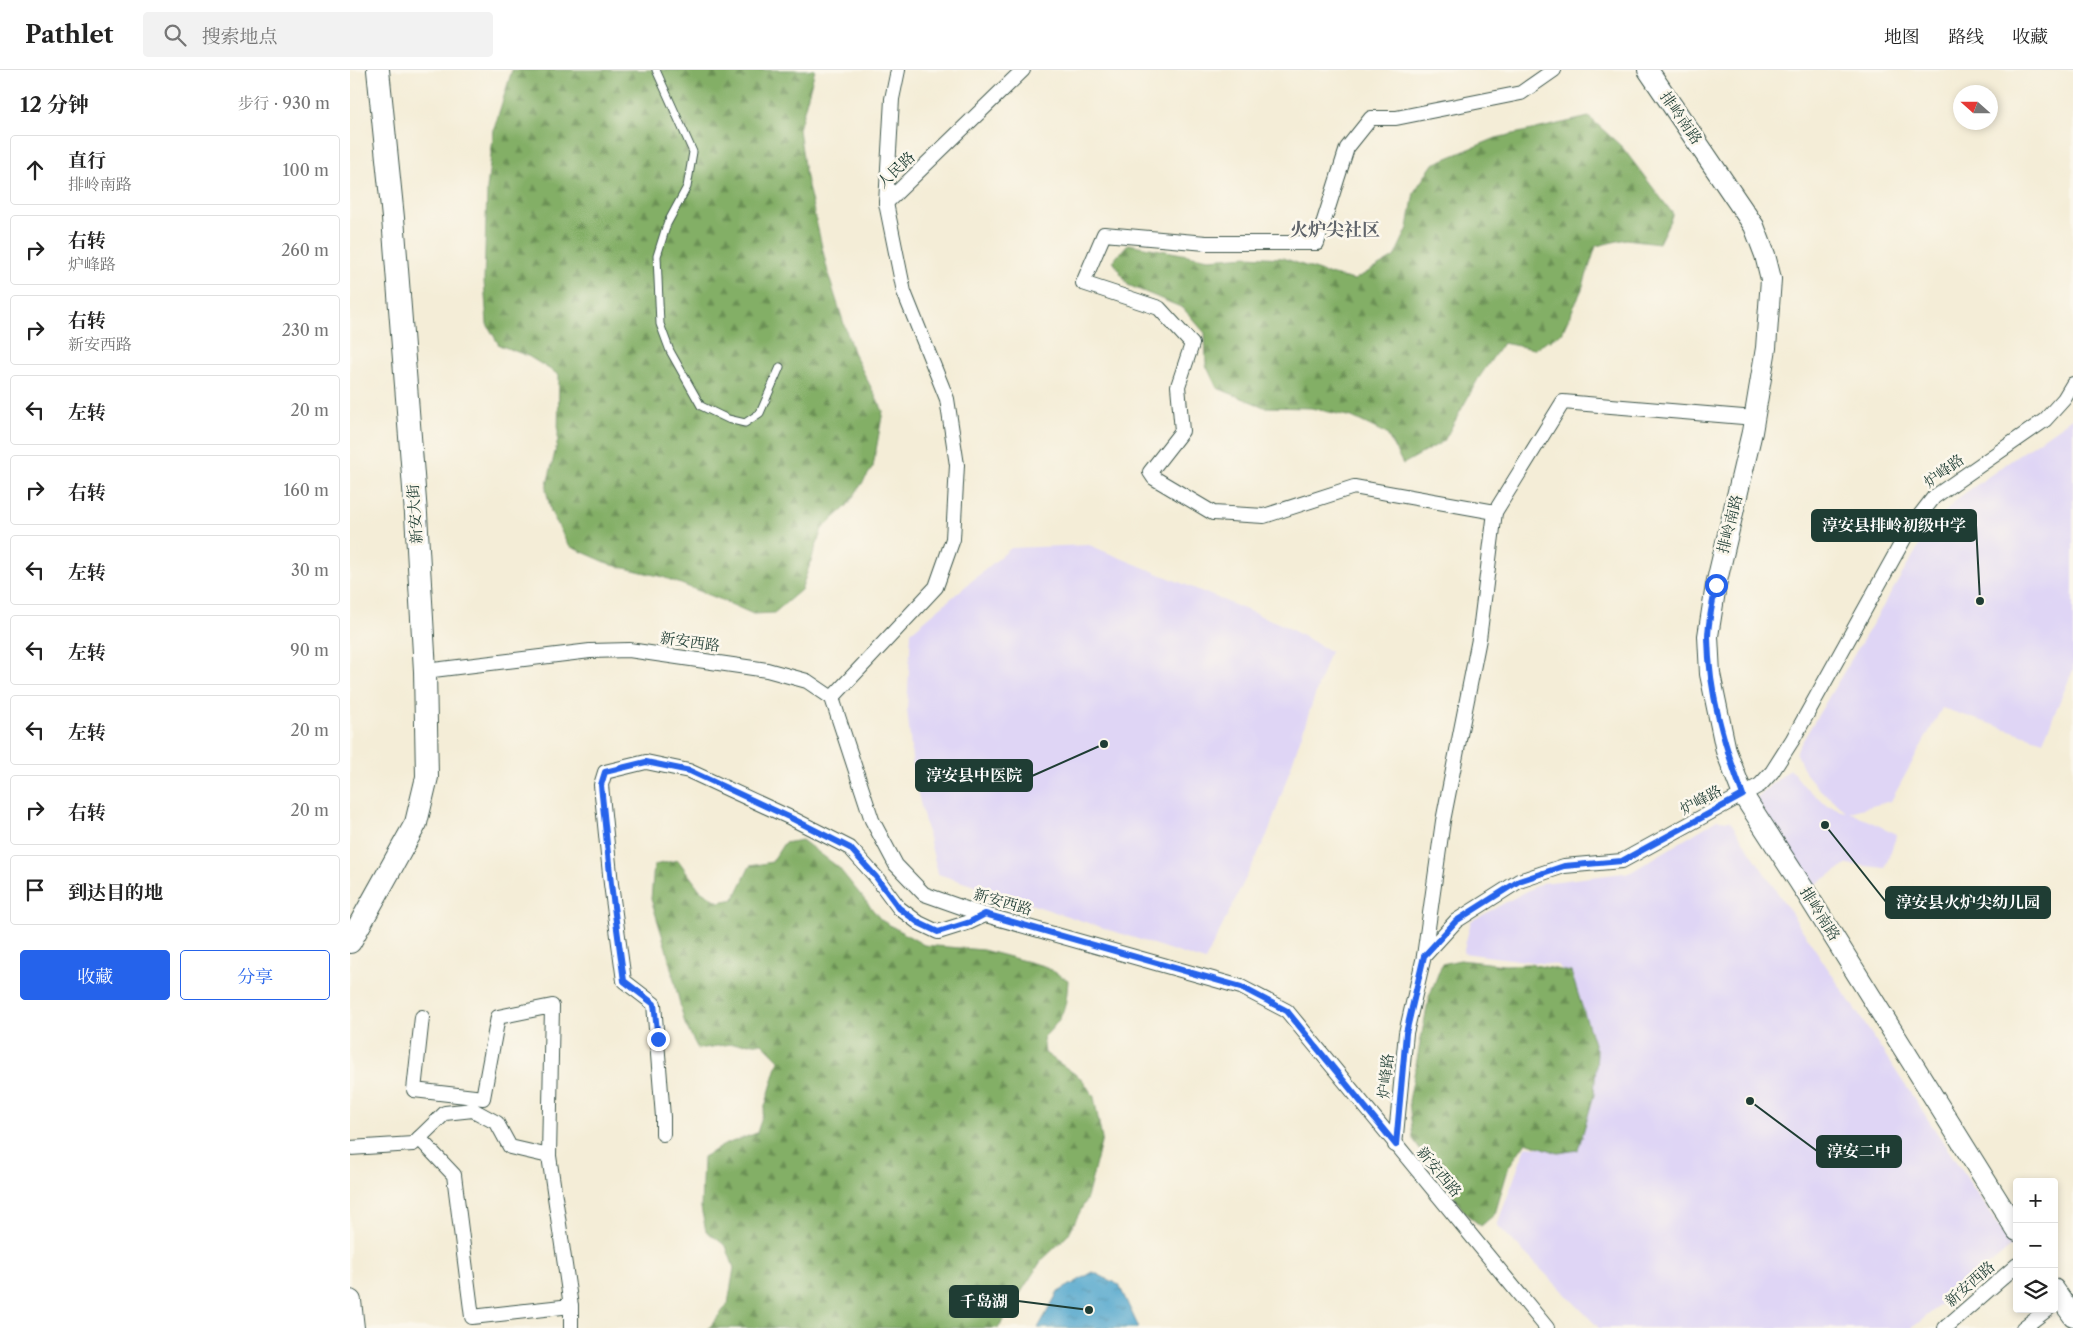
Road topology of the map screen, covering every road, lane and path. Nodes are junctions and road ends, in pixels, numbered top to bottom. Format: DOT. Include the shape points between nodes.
graph roads {
  1 [pos="378,70"];
  2 [pos="656,70"];
  3 [pos="898,70"];
  4 [pos="1023,70"];
  5 [pos="1554,70"];
  6 [pos="1648,70"];
  7 [pos="886,203"];
  8 [pos="780,367"];
  9 [pos="2073,384"];
  10 [pos="1755,418"];
  11 [pos="1495,512"];
  12 [pos="426,671"];
  13 [pos="832,698"];
  14 [pos="1743,795"];
  15 [pos="985,914"];
  16 [pos="350,942"];
  17 [pos="1424,956"];
  18 [pos="422,1017"];
  19 [pos="663,1134"];
  20 [pos="419,1138"];
  21 [pos="1396,1145"];
  22 [pos="350,1148"];
  23 [pos="549,1156"];
  24 [pos="2013,1225"];
  25 [pos="2014,1268"];
  26 [pos="350,1301"];
  27 [pos="2058,1303"];
  28 [pos="571,1306"];
  29 [pos="2040,1313"];
  30 [pos="2073,1316"];
  31 [pos="473,1323"];
  32 [pos="353,1328"];
  33 [pos="571,1328"];
  34 [pos="1547,1328"];
  35 [pos="1945,1328"];
  36 [pos="2023,1328"];
  1 -- 12 [label="main road, 新安大街" via="393,218"];
  2 -- 8 [label="lane" via="693,152 687,187 667,224 658,256 660,324 670,351 701,406 745,423 760,413"];
  3 -- 7 [label="street, 人民路" via="892,99"];
  4 -- 7 [label="street, 人民路"];
  5 -- 11 [label="street" via="1521,93 1396,118 1371,118 1347,148 1317,242 1206,243 1104,234 1082,284 1159,308 1192,344 1178,386 1182,431 1150,472 1154,478 1213,513 1264,516 1354,488"];
  6 -- 10 [label="street, 排岭南路" via="1754,226 1765,255 1771,279 1769,313"];
  7 -- 13 [label="street" via="904,292 947,398 957,466 953,539 936,587"];
  9 -- 14 [label="street, 炉峰路" via="2045,420 1928,504 1910,528 1783,755 1760,785"];
  10 -- 11 [label="street" via="1563,402"];
  10 -- 14 [label="street, 排岭南路" via="1716,585 1708,636 1710,674 1726,751"];
  11 -- 17 [label="street" via="1480,639 1443,821"];
  12 -- 13 [label="street, 新安西路" via="590,651 629,650 767,670 807,681"];
  12 -- 16 [label="main road, 新安大街" via="427,777 416,823"];
  13 -- 15 [label="street, 新安西路" via="872,820 896,865 924,894"];
  14 -- 17 [label="street, 炉峰路" via="1622,861 1564,866 1519,881 1456,921"];
  14 -- 24 [label="street, 排岭南路"];
  15 -- 19 [label="street" via="938,932 899,908 850,848 791,818 690,771 646,762 605,772 601,785 624,981 654,1004"];
  15 -- 21 [label="street, 新安西路" via="1241,987 1287,1011"];
  17 -- 21 [label="street, 炉峰路" via="1406,1033"];
  18 -- 23 [label="street" via="414,1090 483,1098 498,1017 552,1006"];
  20 -- 22 [label="street" via="413,1144"];
  20 -- 23 [label="street" via="445,1113 474,1110 497,1123 510,1147"];
  20 -- 31 [label="street" via="454,1175"];
  21 -- 34 [label="street, 新安西路"];
  23 -- 28 [label="street"];
  25 -- 35 [label="street, 新安西路"];
  26 -- 32 [label="main road"];
  27 -- 30 [label="street"];
  28 -- 31 [label="street"];
  28 -- 33 [label="street"];
  29 -- 36 [label="street"];
}
